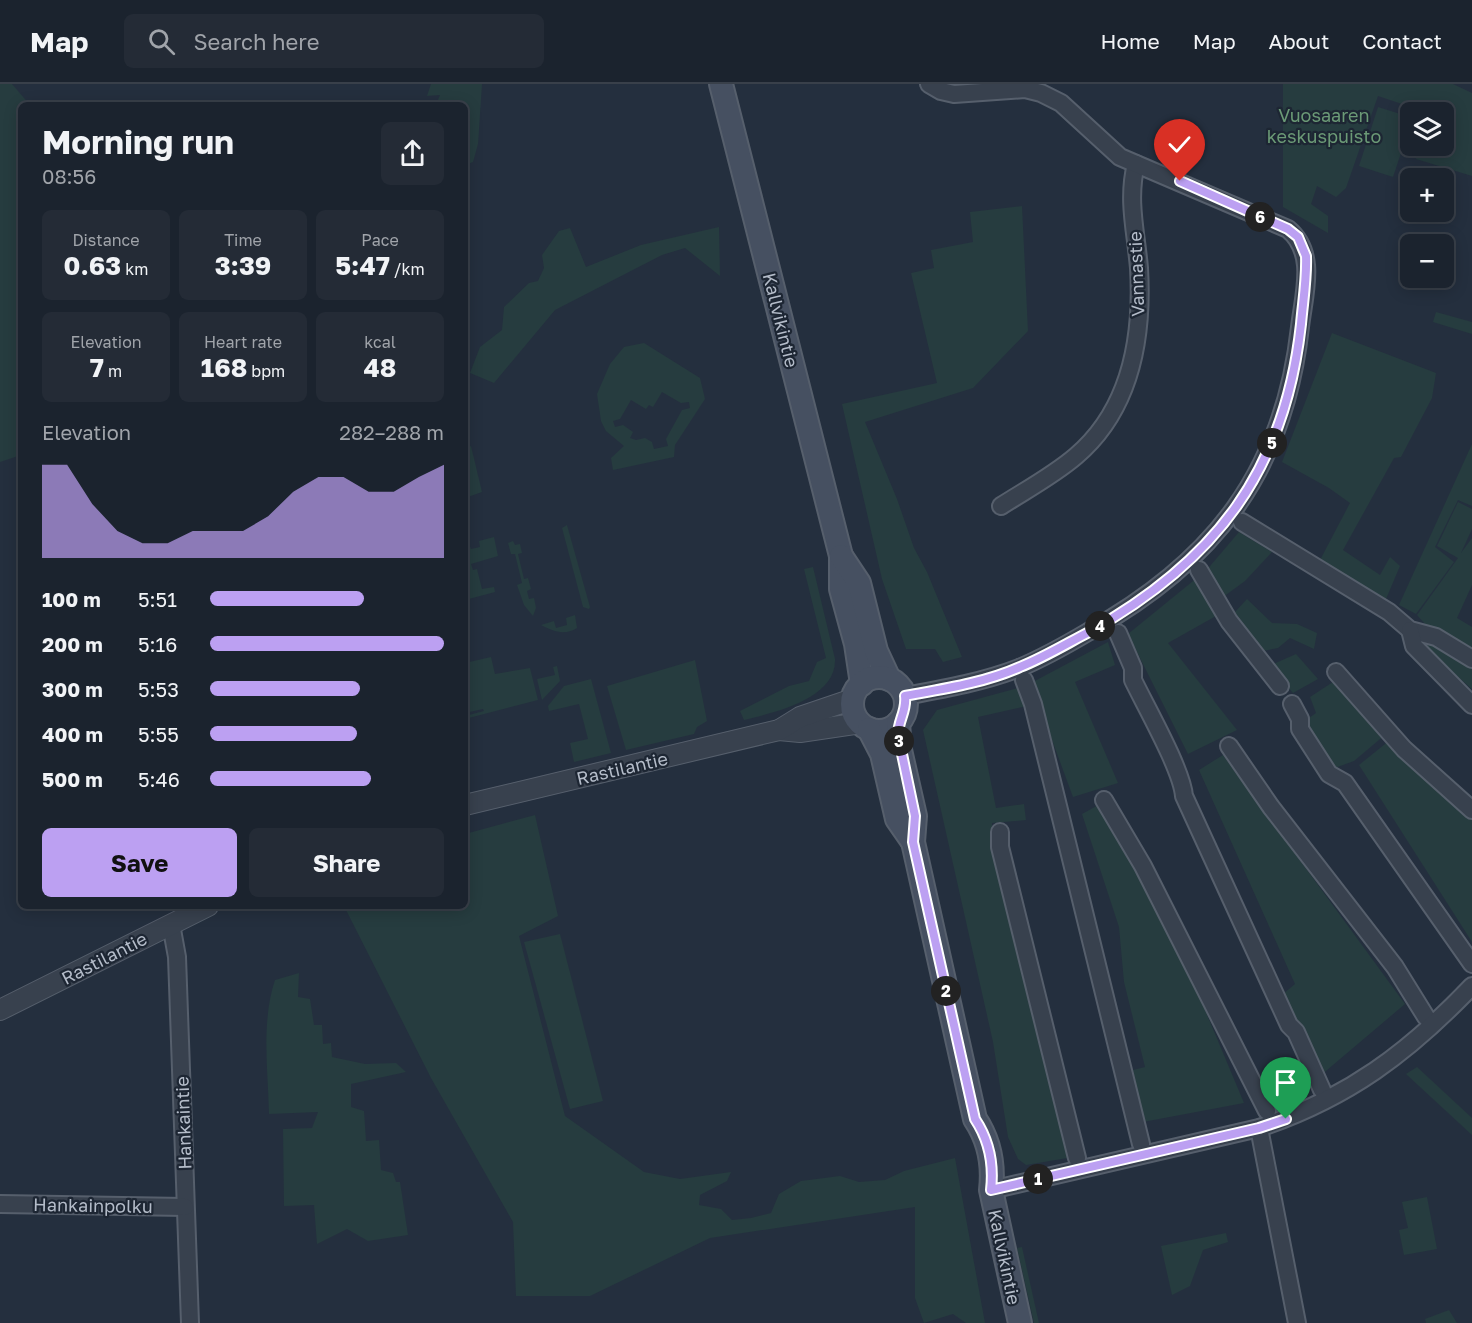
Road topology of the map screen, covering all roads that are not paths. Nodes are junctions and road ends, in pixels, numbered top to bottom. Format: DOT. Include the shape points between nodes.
graph roads {
  1 [pos="721,84"];
  2 [pos="929,84"];
  3 [pos="1136,164"];
  4 [pos="1000,506"];
  5 [pos="1242,522"];
  6 [pos="842,556"];
  7 [pos="1199,570"];
  8 [pos="1410,630"];
  9 [pos="1118,633"];
  10 [pos="1472,659"];
  11 [pos="1336,672"];
  12 [pos="889,679"];
  13 [pos="1024,680"];
  14 [pos="1280,686"];
  15 [pos="857,691"];
  16 [pos="905,696"];
  17 [pos="1292,704"];
  18 [pos="1472,705"];
  19 [pos="898,723"];
  20 [pos="865,726"];
  21 [pos="779,730"];
  22 [pos="1229,747"];
  23 [pos="1104,800"];
  24 [pos="468,804"];
  25 [pos="1472,810"];
  26 [pos="1000,832"];
  27 [pos="913,842"];
  28 [pos="202,909"];
  29 [pos="171,924"];
  30 [pos="1472,964"];
  31 [pos="1472,986"];
  32 [pos="0,1010"];
  33 [pos="1426,1017"];
  34 [pos="1322,1090"];
  35 [pos="1267,1112"];
  36 [pos="1259,1128"];
  37 [pos="1141,1144"];
  38 [pos="1077,1158"];
  39 [pos="991,1190"];
  40 [pos="0,1204"];
  41 [pos="185,1207"];
  42 [pos="190,1323"];
  43 [pos="1020,1323"];
  44 [pos="1297,1323"];
  1 -- 6 [label="main road, Kallvikintie"];
  2 -- 3 [label="street" via="954,94 1025,89 1041,93 1071,111 1111,151"];
  3 -- 4 [label="street, Vannastie" via="1131,199 1140,310 1126,384 1117,404 1079,454"];
  3 -- 16 [label="street" via="1288,229 1302,244 1307,268 1297,359 1286,407 1267,453 1249,487 1214,536 1191,560 1135,604 1020,667"];
  5 -- 8 [label="street" via="1389,612"];
  6 -- 12 [label="main road, Kallvikintie" via="860,583 876,651"];
  6 -- 15 [label="main road, Kallvikintie" via="841,589 856,644"];
  7 -- 14 [label="street" via="1229,621"];
  8 -- 10 [label="street" via="1436,637"];
  8 -- 18 [label="street" via="1414,646"];
  9 -- 34 [label="street" via="1133,668 1133,680 1184,796"];
  11 -- 25 [label="street" via="1404,749"];
  12 -- 15 [label="main road" via="875,677"];
  12 -- 16 [label="main road"];
  13 -- 37 [label="street"];
  15 -- 20 [label="main road" via="855,714"];
  15 -- 21 [label="street, Rastilantie"];
  16 -- 19 [label="main road" via="905,710"];
  17 -- 30 [label="street" via="1300,719 1300,729 1329,774 1345,783"];
  19 -- 20 [label="main road" via="885,730"];
  19 -- 27 [label="main road, Kallvikintie" via="915,816"];
  20 -- 21 [label="street, Rastilantie"];
  20 -- 27 [label="main road, Kallvikintie" via="882,754 897,819"];
  21 -- 24 [label="street, Rastilantie"];
  22 -- 33 [label="street" via="1395,967"];
  23 -- 35 [label="street" via="1143,866"];
  26 -- 38 [label="street" via="1000,847"];
  27 -- 39 [label="main road, Kallvikintie" via="975,1119 986,1135 993,1172"];
  28 -- 29 [label="street, Rastilantie"];
  29 -- 32 [label="street, Rastilantie"];
  29 -- 41 [label="street, Hankaintie" via="177,957"];
  31 -- 36 [label="street" via="1388,1063 1328,1100"];
  36 -- 39 [label="street"];
  36 -- 44 [label="street"];
  39 -- 43 [label="main road, Kallvikintie"];
  40 -- 41 [label="street, Hankainpolku"];
  41 -- 42 [label="street, Hankaintie"];
}
